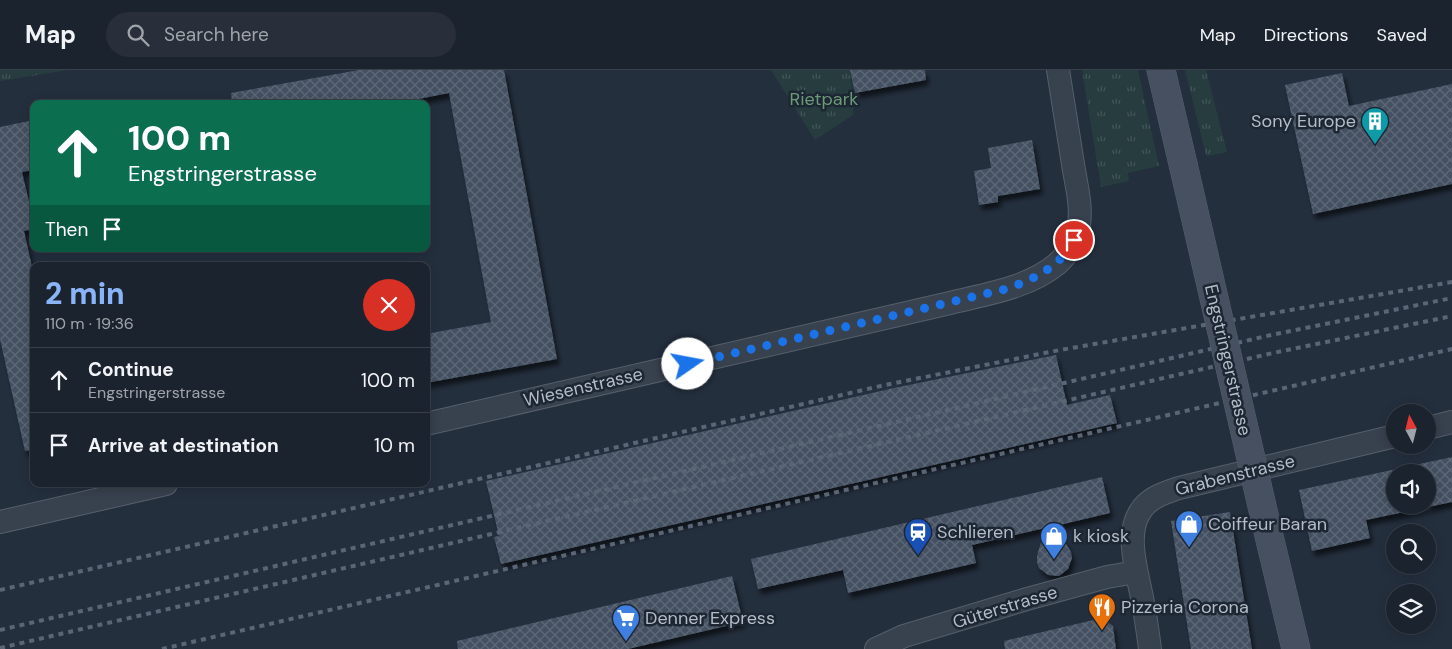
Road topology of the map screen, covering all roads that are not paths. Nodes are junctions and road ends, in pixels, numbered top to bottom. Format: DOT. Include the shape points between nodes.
graph roads {
  1 [pos="1058,70"];
  2 [pos="1161,70"];
  3 [pos="1452,422"];
  4 [pos="430,423"];
  5 [pos="1436,426"];
  6 [pos="1386,438"];
  7 [pos="153,487"];
  8 [pos="0,522"];
  9 [pos="1136,572"];
  10 [pos="876,649"];
  11 [pos="1150,649"];
  12 [pos="1296,649"];
  1 -- 4 [label="street, Wiesenstrasse" via="1078,194 1079,225 1068,253 1057,264 1026,282 950,303"];
  2 -- 12 [label="main road, Engstringerstrasse, bridge"];
  3 -- 5 [label="street"];
  6 -- 9 [label="street, Grabenstrasse" via="1178,488 1155,498 1146,504 1136,519"];
  7 -- 8 [label="street"];
  9 -- 10 [label="street, Güterstrasse" via="1027,599 904,636"];
  9 -- 11 [label="street, Grabenstrasse"];
}
